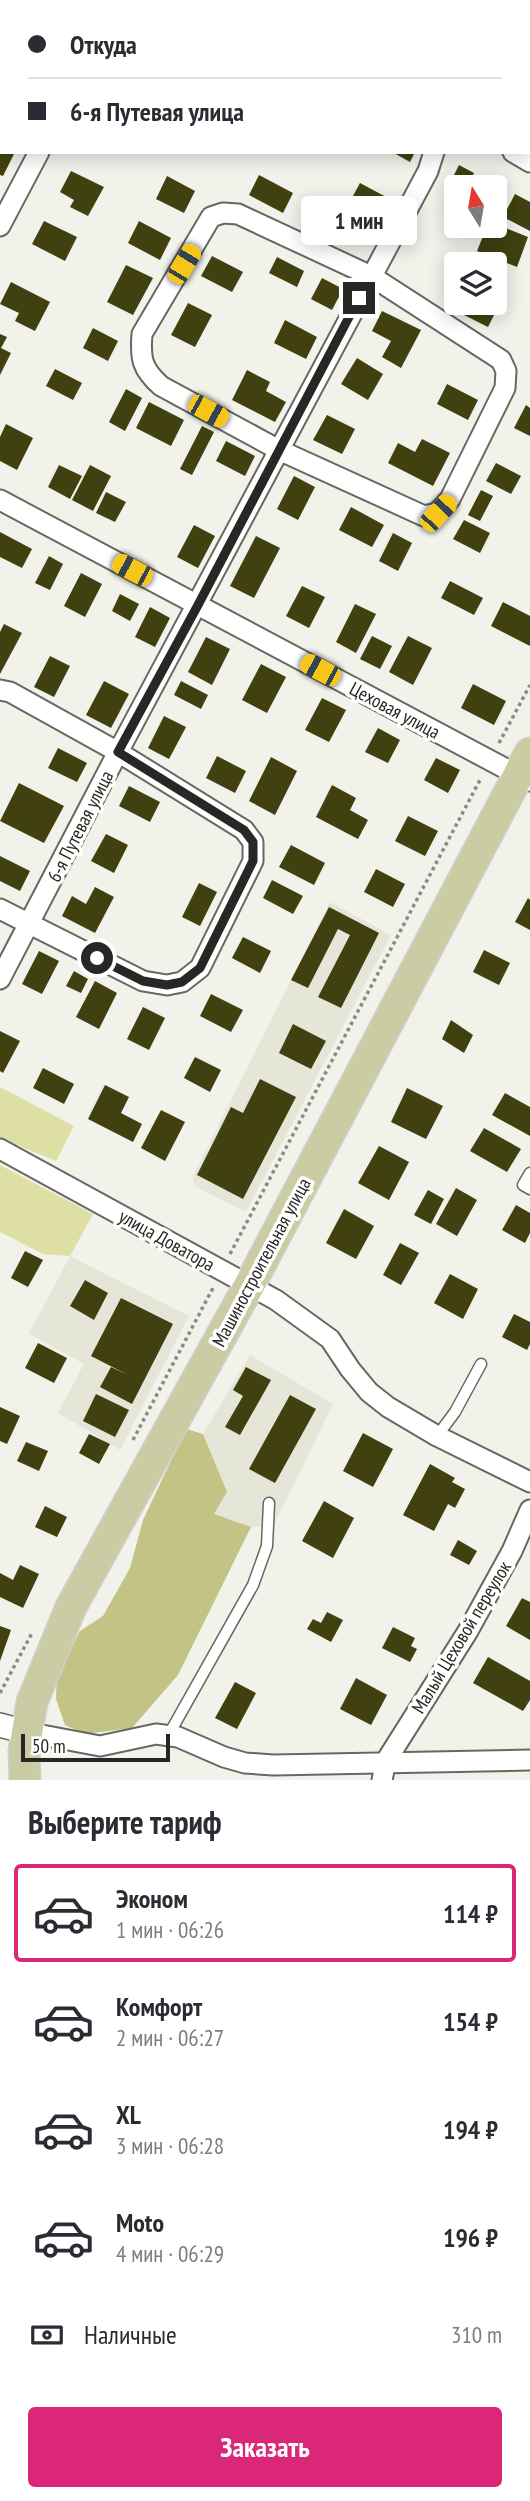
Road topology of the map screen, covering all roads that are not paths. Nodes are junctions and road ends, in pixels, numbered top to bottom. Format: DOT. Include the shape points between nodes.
graph roads {
  1 [pos="37,154"];
  2 [pos="433,154"];
  3 [pos="0,226"];
  4 [pos="371,276"];
  5 [pos="279,450"];
  6 [pos="0,500"];
  7 [pos="198,605"];
  8 [pos="0,690"];
  9 [pos="118,752"];
  10 [pos="526,770"];
  11 [pos="0,909"];
  12 [pos="28,925"];
  13 [pos="0,979"];
  14 [pos="0,1149"];
  15 [pos="530,1173"];
  16 [pos="530,1189"];
  17 [pos="250,1284"];
  18 [pos="481,1364"];
  19 [pos="437,1436"];
  20 [pos="530,1482"];
  21 [pos="269,1503"];
  22 [pos="530,1510"];
  23 [pos="13,1728"];
  24 [pos="168,1736"];
  25 [pos="530,1760"];
  26 [pos="384,1771"];
  27 [pos="26,1780"];
  1 -- 3 [label="street"];
  2 -- 4 [label="street, 6-я Путевая улица"];
  4 -- 5 [label="street, 6-я Путевая улица"];
  4 -- 5 [label="street" via="501,360 506,371 505,388 450,499 438,513 424,516"];
  4 -- 5 [label="street" via="238,214 223,213 211,217 142,334 140,354 147,373 161,386"];
  5 -- 7 [label="street, 6-я Путевая улица"];
  6 -- 7 [label="street, Цеховая улица"];
  7 -- 9 [label="street, 6-я Путевая улица"];
  7 -- 10 [label="street, Цеховая улица" via="490,760"];
  8 -- 9 [label="street"];
  9 -- 12 [label="street, 6-я Путевая улица"];
  9 -- 12 [label="street" via="244,830 253,842 253,861 200,968 182,982 143,981"];
  10 -- 17 [label="main road, Машиностроительная улица"];
  11 -- 12 [label="street"];
  12 -- 13 [label="street, 6-я Путевая улица"];
  14 -- 17 [label="street, улица Доватора"];
  15 -- 16 [label="lane" via="523,1185"];
  17 -- 19 [label="street, улица Доватора" via="330,1339 369,1392"];
  17 -- 23 [label="main road, Машиностроительная улица" via="71,1607 32,1702"];
  18 -- 19 [label="lane"];
  19 -- 20 [label="street, улица Доватора"];
  21 -- 24 [label="lane" via="267,1546 253,1585"];
  22 -- 26 [label="street, Малый Цеховой переулок" via="468,1631"];
  23 -- 24 [label="street" via="100,1746 136,1736"];
  23 -- 27 [label="main road, Машиностроительная улица"];
  24 -- 26 [label="street" via="245,1763"];
  25 -- 26 [label="street"];
}
